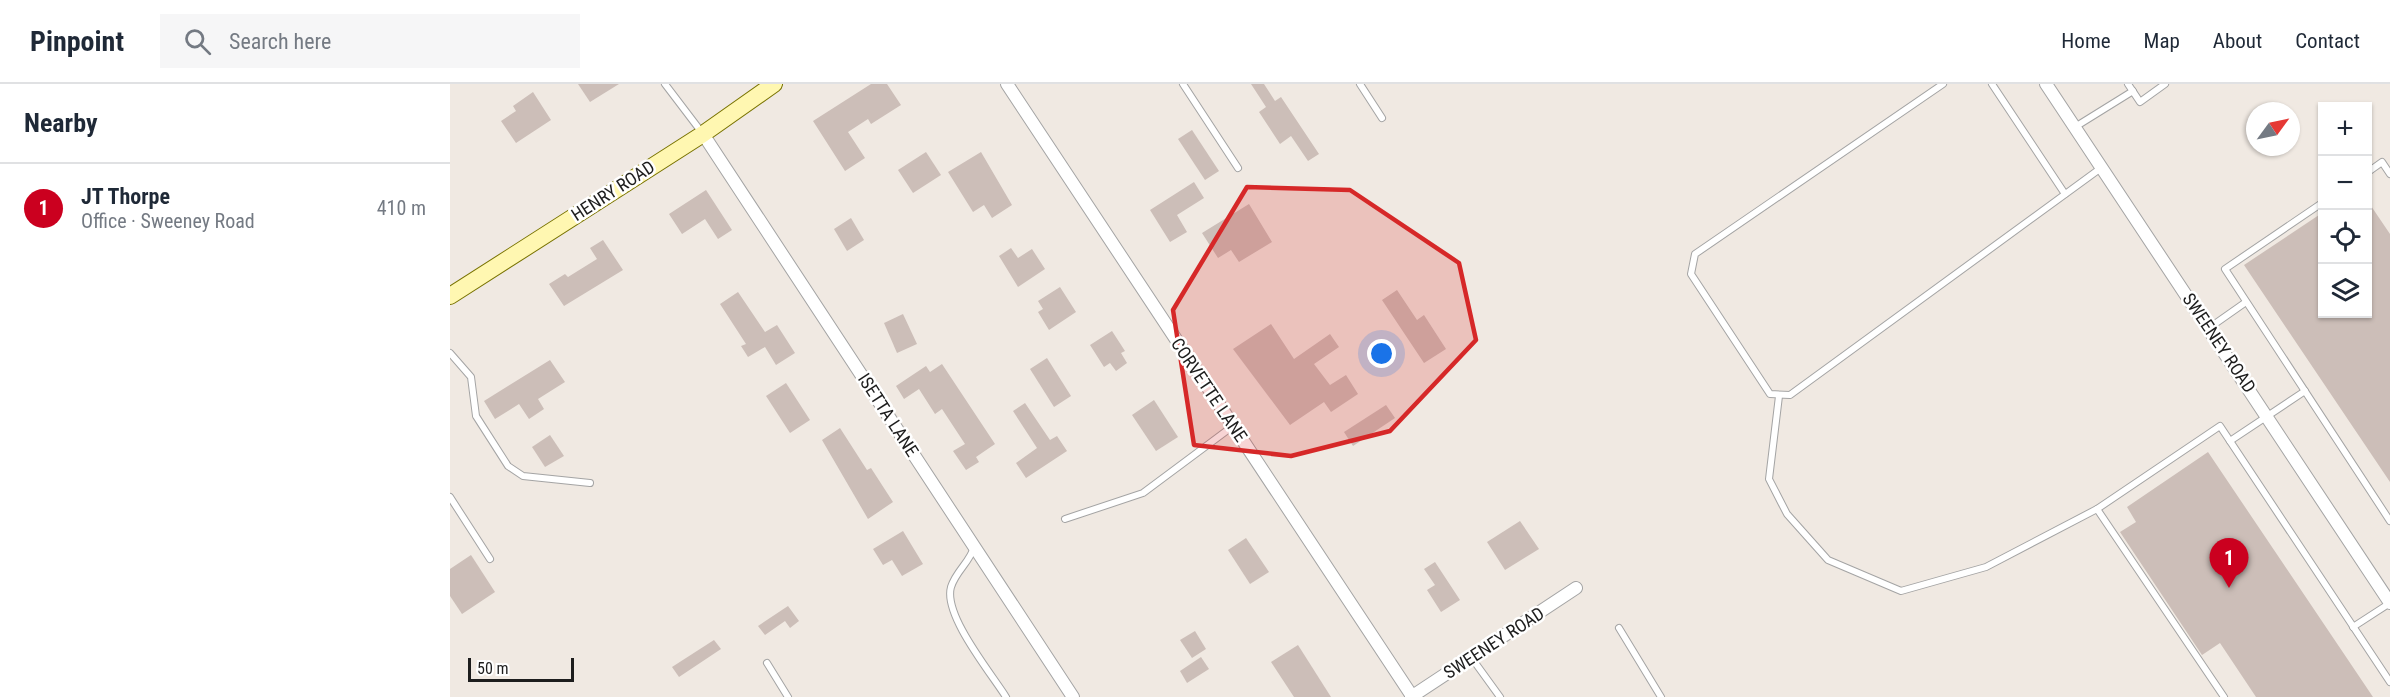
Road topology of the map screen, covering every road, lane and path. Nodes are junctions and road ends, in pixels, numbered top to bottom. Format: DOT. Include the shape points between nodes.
graph roads {
  1 [pos="665,84"];
  2 [pos="774,84"];
  3 [pos="1007,84"];
  4 [pos="1183,84"];
  5 [pos="1360,84"];
  6 [pos="1943,84"];
  7 [pos="1992,84"];
  8 [pos="2046,84"];
  9 [pos="2128,84"];
  10 [pos="2165,84"];
  11 [pos="2133,91"];
  12 [pos="1382,118"];
  13 [pos="2075,128"];
  14 [pos="703,134"];
  15 [pos="1238,168"];
  16 [pos="2101,168"];
  17 [pos="2372,169"];
  18 [pos="2390,174"];
  19 [pos="2065,194"];
  20 [pos="2318,206"];
  21 [pos="450,296"];
  22 [pos="2246,302"];
  23 [pos="2209,328"];
  24 [pos="450,352"];
  25 [pos="2305,391"];
  26 [pos="1779,396"];
  27 [pos="2267,415"];
  28 [pos="1233,426"];
  29 [pos="2230,441"];
  30 [pos="590,483"];
  31 [pos="450,497"];
  32 [pos="2097,509"];
  33 [pos="1065,519"];
  34 [pos="2390,521"];
  35 [pos="974,547"];
  36 [pos="490,559"];
  37 [pos="1576,588"];
  38 [pos="2390,603"];
  39 [pos="2353,627"];
  40 [pos="1619,628"];
  41 [pos="1471,657"];
  42 [pos="767,663"];
  43 [pos="2390,682"];
  44 [pos="788,697"];
  45 [pos="1006,697"];
  46 [pos="1073,697"];
  47 [pos="1412,697"];
  48 [pos="1500,697"];
  49 [pos="1661,697"];
  50 [pos="2224,697"];
  1 -- 14 [label="lane"];
  2 -- 14 [label="street, HENRY ROAD"];
  3 -- 28 [label="street, CORVETTE LANE"];
  4 -- 15 [label="lane"];
  5 -- 12 [label="lane"];
  6 -- 26 [label="lane" via="1695,254 1691,274 1770,393"];
  7 -- 19 [label="lane"];
  8 -- 13 [label="street, SWEENEY ROAD"];
  9 -- 11 [label="lane"];
  10 -- 11 [label="lane" via="2140,102"];
  11 -- 13 [label="lane"];
  13 -- 16 [label="street, SWEENEY ROAD"];
  14 -- 21 [label="street, HENRY ROAD"];
  14 -- 35 [label="street, ISETTA LANE"];
  16 -- 19 [label="lane"];
  16 -- 23 [label="street, SWEENEY ROAD"];
  17 -- 18 [label="lane" via="2382,162"];
  19 -- 26 [label="lane" via="1790,395"];
  20 -- 22 [label="lane" via="2224,269"];
  22 -- 23 [label="lane"];
  22 -- 25 [label="lane"];
  23 -- 27 [label="street, SWEENEY ROAD"];
  24 -- 30 [label="lane" via="471,377 476,416 508,466 523,476"];
  25 -- 27 [label="lane"];
  25 -- 34 [label="lane"];
  26 -- 32 [label="lane" via="1769,479 1787,514 1828,560 1901,591 1986,567"];
  27 -- 29 [label="lane"];
  27 -- 38 [label="street, SWEENEY ROAD"];
  28 -- 33 [label="lane" via="1143,493"];
  28 -- 47 [label="street, CORVETTE LANE"];
  29 -- 32 [label="lane" via="2220,426"];
  29 -- 39 [label="lane"];
  31 -- 36 [label="lane"];
  32 -- 50 [label="lane"];
  35 -- 45 [label="lane" via="955,577 950,602"];
  35 -- 46 [label="street, ISETTA LANE"];
  37 -- 41 [label="street, SWEENEY ROAD"];
  38 -- 39 [label="lane"];
  39 -- 43 [label="lane"];
  40 -- 49 [label="lane"];
  41 -- 47 [label="street, SWEENEY ROAD"];
  41 -- 48 [label="lane"];
  42 -- 44 [label="lane"];
}
